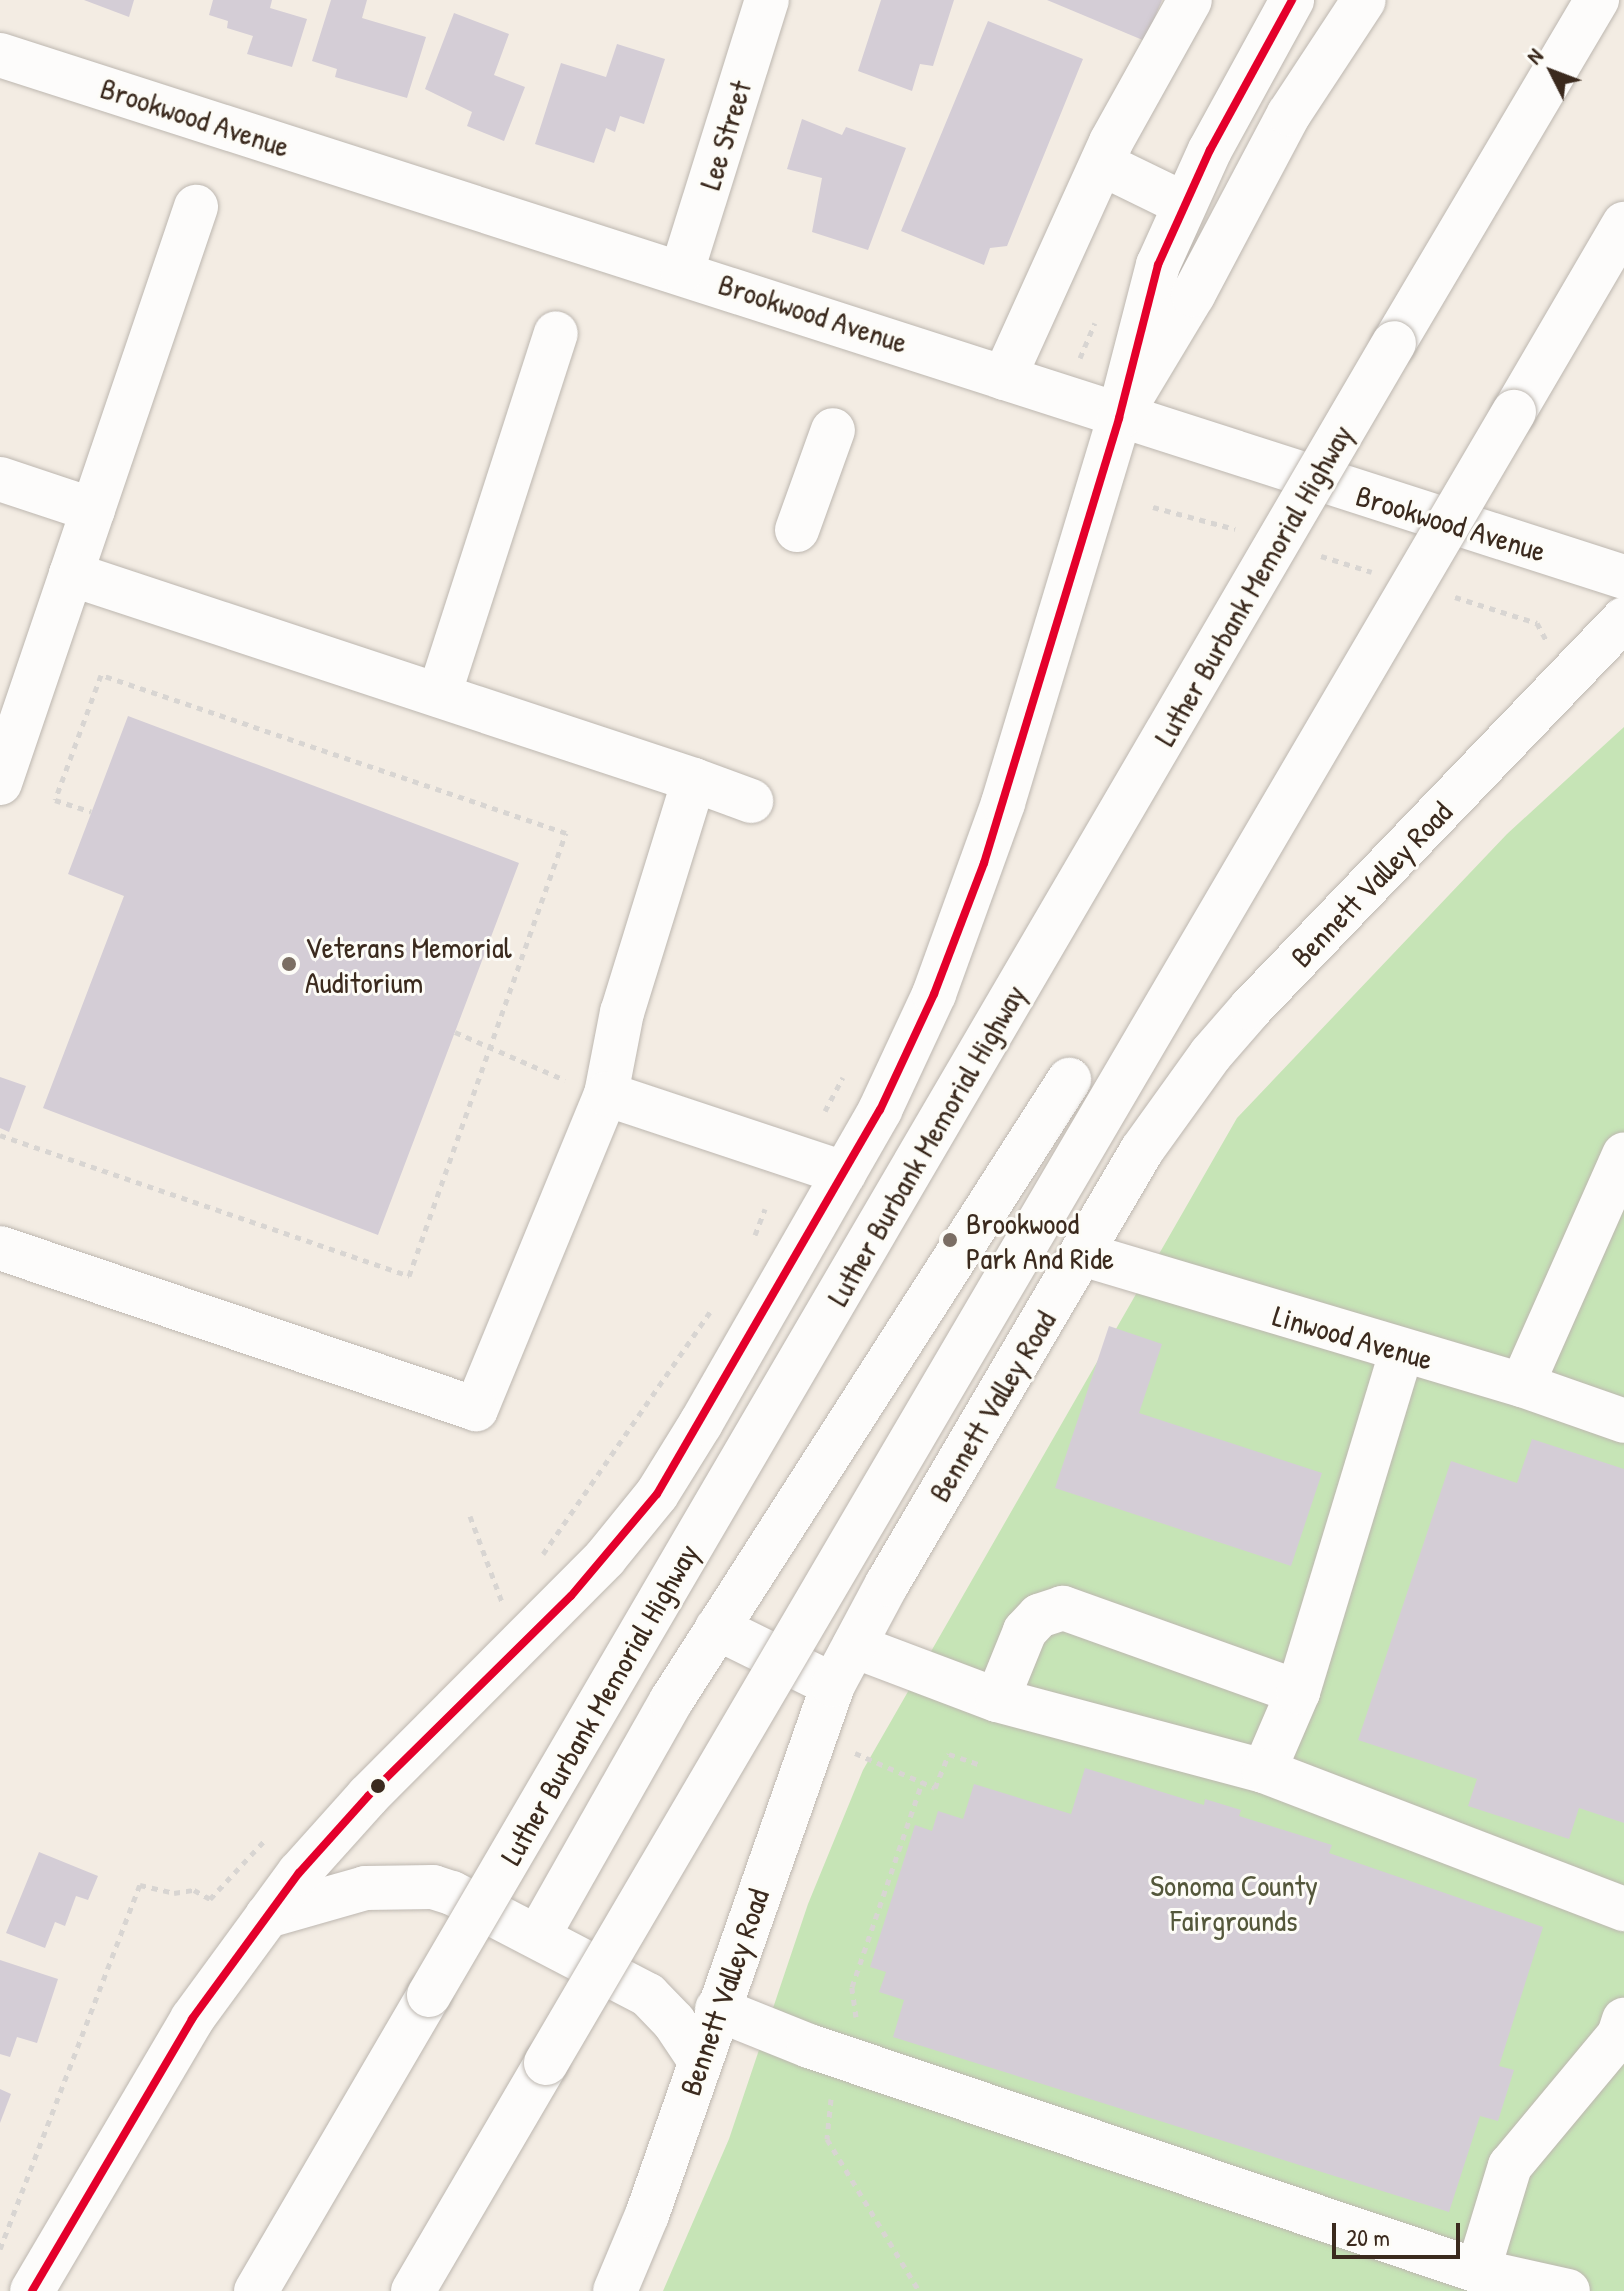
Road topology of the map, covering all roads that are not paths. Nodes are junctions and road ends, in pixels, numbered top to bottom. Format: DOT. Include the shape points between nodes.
graph roads {
  1 [pos="767,0"];
  2 [pos="1190,0"];
  3 [pos="1292,0"];
  4 [pos="1364,0"];
  5 [pos="1597,0"];
  6 [pos="0,55"];
  7 [pos="1102,164"];
  8 [pos="1184,204"];
  9 [pos="196,207"];
  10 [pos="1624,224"];
  11 [pos="682,271"];
  12 [pos="556,333"];
  13 [pos="1004,378"];
  14 [pos="1119,418"];
  15 [pos="833,430"];
  16 [pos="0,479"];
  17 [pos="93,510"];
  18 [pos="797,530"];
  19 [pos="71,574"];
  20 [pos="1624,577"];
  21 [pos="1624,619"];
  22 [pos="439,695"];
  23 [pos="694,780"];
  24 [pos="0,783"];
  25 [pos="751,801"];
  26 [pos="1069,1080"];
  27 [pos="586,1087"];
  28 [pos="1624,1155"];
  29 [pos="844,1173"];
  30 [pos="0,1248"];
  31 [pos="1082,1254"];
  32 [pos="1401,1352"];
  33 [pos="1522,1385"];
  34 [pos="1624,1421"];
  35 [pos="717,1628"];
  36 [pos="854,1646"];
  37 [pos="833,1685"];
  38 [pos="1298,1692"];
  39 [pos="997,1700"];
  40 [pos="1264,1771"];
  41 [pos="1624,1909"];
  42 [pos="267,1916"];
  43 [pos="538,1936"];
  44 [pos="717,2009"];
  45 [pos="1622,2042"];
  46 [pos="700,2061"];
  47 [pos="1478,2271"];
  48 [pos="32,2291"];
  49 [pos="256,2291"];
  50 [pos="413,2291"];
  51 [pos="615,2291"];
  52 [pos="1568,2291"];
  1 -- 11 [label="main road, Lee Street"];
  2 -- 7 [label="main road"];
  3 -- 8 [label="main road"];
  4 -- 14 [label="main road" via="1289,114 1193,295"];
  5 -- 49 [label="main road, Luther Burbank Memorial Highway, bridge"];
  6 -- 11 [label="main road, Brookwood Avenue"];
  7 -- 8 [label="main road"];
  7 -- 13 [label="main road"];
  8 -- 14 [label="main road" via="1158,265"];
  9 -- 17 [label="main road"];
  10 -- 50 [label="main road, bridge"];
  11 -- 13 [label="main road, Brookwood Avenue"];
  12 -- 22 [label="main road"];
  13 -- 14 [label="main road, Brookwood Avenue"];
  14 -- 20 [label="main road, Brookwood Avenue"];
  14 -- 29 [label="main road" via="960,930 904,1060"];
  15 -- 18 [label="main road"];
  16 -- 17 [label="main road"];
  17 -- 19 [label="main road"];
  19 -- 22 [label="main road"];
  19 -- 24 [label="main road"];
  21 -- 31 [label="main road, Bennett Valley Road" via="1211,1054 1142,1150"];
  22 -- 23 [label="main road"];
  23 -- 25 [label="main road"];
  23 -- 27 [label="main road" via="622,1012"];
  26 -- 35 [label="main road"];
  27 -- 29 [label="main road"];
  27 -- 30 [label="main road" via="476,1409"];
  28 -- 33 [label="main road"];
  29 -- 42 [label="main road" via="687,1448 636,1522 541,1627 333,1833"];
  31 -- 32 [label="main road, Linwood Avenue"];
  31 -- 36 [label="main road, Bennett Valley Road"];
  32 -- 33 [label="main road, Linwood Avenue"];
  32 -- 38 [label="main road"];
  33 -- 34 [label="main road, Linwood Avenue"];
  35 -- 37 [label="main road"];
  35 -- 43 [label="main road"];
  36 -- 37 [label="main road, Bennett Valley Road"];
  36 -- 39 [label="main road"];
  37 -- 44 [label="main road, Bennett Valley Road"];
  38 -- 39 [label="main road" via="1063,1608 1039,1616 1025,1631"];
  38 -- 40 [label="main road"];
  39 -- 40 [label="main road"];
  40 -- 41 [label="main road"];
  42 -- 43 [label="main road" via="365,1888 433,1887"];
  42 -- 48 [label="main road" via="161,2068"];
  43 -- 46 [label="main road" via="648,1995"];
  44 -- 46 [label="main road, Bennett Valley Road"];
  44 -- 47 [label="main road" via="820,2050"];
  45 -- 47 [label="main road" via="1510,2166"];
  46 -- 51 [label="main road, Bennett Valley Road"];
  47 -- 52 [label="main road"];
}
